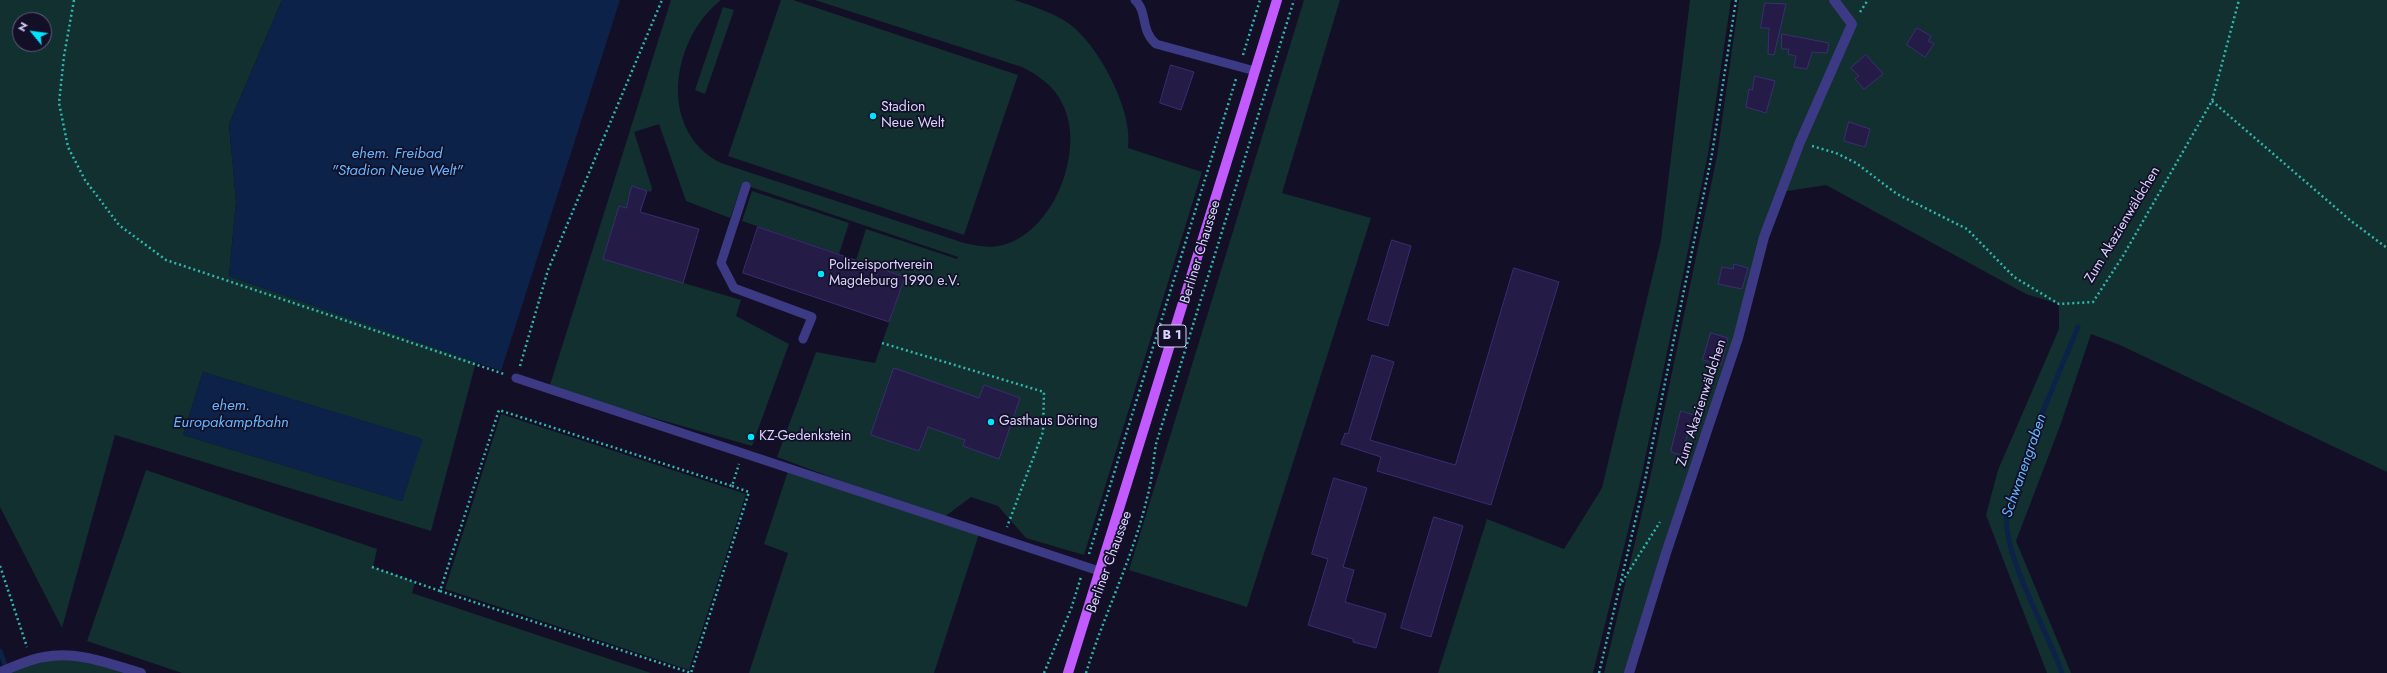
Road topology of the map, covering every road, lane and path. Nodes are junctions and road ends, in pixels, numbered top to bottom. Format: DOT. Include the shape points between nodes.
graph roads {
  1 [pos="74,0"];
  2 [pos="662,0"];
  3 [pos="1135,0"];
  4 [pos="1260,0"];
  5 [pos="1277,0"];
  6 [pos="1294,0"];
  7 [pos="1736,0"];
  8 [pos="1834,0"];
  9 [pos="2239,0"];
  10 [pos="1240,67"];
  11 [pos="1255,71"];
  12 [pos="2212,101"];
  13 [pos="1800,142"];
  14 [pos="746,186"];
  15 [pos="2387,248"];
  16 [pos="803,339"];
  17 [pos="882,343"];
  18 [pos="516,378"];
  19 [pos="742,452"];
  20 [pos="732,486"];
  21 [pos="1661,521"];
  22 [pos="1002,538"];
  23 [pos="1088,558"];
  24 [pos="0,566"];
  25 [pos="372,567"];
  26 [pos="1099,571"];
  27 [pos="1082,574"];
  28 [pos="1620,584"];
  29 [pos="440,591"];
  30 [pos="31,660"];
  31 [pos="0,672"];
  32 [pos="141,673"];
  33 [pos="1044,673"];
  34 [pos="1068,673"];
  35 [pos="1086,673"];
  36 [pos="1599,673"];
  37 [pos="1629,673"];
  1 -- 18 [label="path" via="59,103 68,147 85,180 119,225 166,260"];
  2 -- 18 [label="path" via="548,270"];
  3 -- 10 [label="lane" via="1141,7 1147,33 1156,44"];
  4 -- 10 [label="path, Berliner Chaussee"];
  5 -- 11 [label="main road, Berliner Chaussee / B 1"];
  6 -- 35 [label="path, Berliner Chaussee" via="1156,444 1147,498 1133,544 1099,631"];
  7 -- 28 [label="path" via="1712,154 1645,480"];
  8 -- 13 [label="street, Zum Akazienwäldchen" via="1852,24"];
  9 -- 12 [label="path, Zum Akazienwäldchen"];
  10 -- 11 [label="lane"];
  10 -- 23 [label="path, Berliner Chaussee"];
  11 -- 26 [label="main road, Berliner Chaussee / B 1"];
  12 -- 13 [label="path, Zum Akazienwäldchen" via="2123,256 2093,302 2059,304 2014,277 1967,229 1897,194 1856,163 1836,153"];
  12 -- 15 [label="path" via="2351,222"];
  13 -- 37 [label="street, Zum Akazienwäldchen" via="1764,237 1738,338"];
  14 -- 16 [label="lane" via="721,263 734,288 812,317"];
  17 -- 22 [label="path" via="1044,392 1043,432"];
  18 -- 19 [label="lane"];
  19 -- 20 [label="path"];
  19 -- 22 [label="lane"];
  20 -- 29 [label="path" via="499,410"];
  20 -- 29 [label="path" via="749,492 690,673"];
  21 -- 28 [label="path"];
  22 -- 26 [label="lane"];
  24 -- 30 [label="path"];
  25 -- 29 [label="path"];
  26 -- 34 [label="main road, Berliner Chaussee / B 1"];
  27 -- 33 [label="path, Berliner Chaussee" via="1071,609"];
  28 -- 36 [label="path"];
  30 -- 31 [label="street"];
  30 -- 32 [label="street" via="54,655 71,656"];
}
